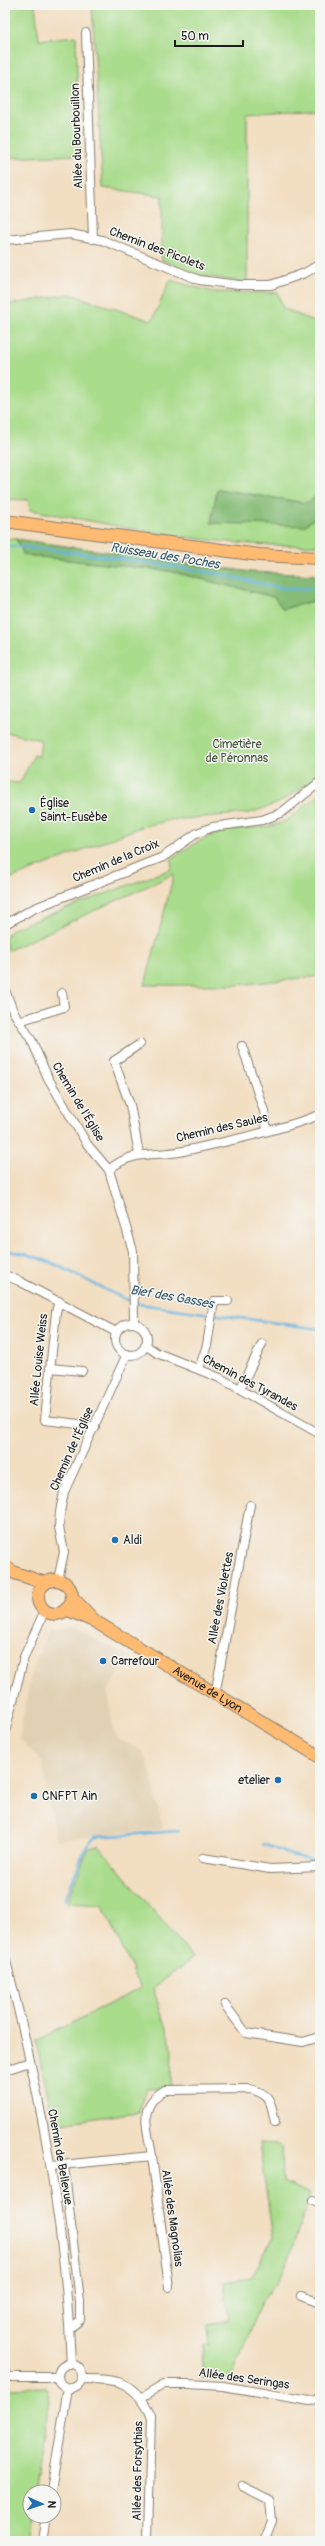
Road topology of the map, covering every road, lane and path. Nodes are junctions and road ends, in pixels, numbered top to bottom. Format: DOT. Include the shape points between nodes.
graph roads {
  1 [pos="86,33"];
  2 [pos="93,239"];
  3 [pos="5,240"];
  4 [pos="320,264"];
  5 [pos="5,521"];
  6 [pos="320,558"];
  7 [pos="320,782"];
  8 [pos="5,924"];
  9 [pos="5,990"];
  10 [pos="62,993"];
  11 [pos="19,1021"];
  12 [pos="140,1044"];
  13 [pos="242,1046"];
  14 [pos="320,1115"];
  15 [pos="267,1130"];
  16 [pos="139,1154"];
  17 [pos="109,1170"];
  18 [pos="5,1275"];
  19 [pos="59,1301"];
  20 [pos="228,1301"];
  21 [pos="134,1323"];
  22 [pos="116,1332"];
  23 [pos="262,1344"];
  24 [pos="145,1345"];
  25 [pos="127,1354"];
  26 [pos="50,1368"];
  27 [pos="199,1369"];
  28 [pos="82,1371"];
  29 [pos="240,1389"];
  30 [pos="95,1428"];
  31 [pos="320,1434"];
  32 [pos="250,1505"];
  33 [pos="10,1570"];
  34 [pos="58,1580"];
  35 [pos="42,1588"];
  36 [pos="72,1597"];
  37 [pos="66,1609"];
  38 [pos="45,1610"];
  39 [pos="96,1622"];
  40 [pos="215,1695"];
  41 [pos="5,1732"];
  42 [pos="320,1757"];
  43 [pos="203,1858"];
  44 [pos="320,1867"];
  45 [pos="5,1957"];
  46 [pos="12,1984"];
  47 [pos="5,1989"];
  48 [pos="225,2005"];
  49 [pos="320,2037"];
  50 [pos="30,2062"];
  51 [pos="5,2070"];
  52 [pos="276,2122"];
  53 [pos="152,2156"];
  54 [pos="64,2165"];
  55 [pos="51,2166"];
  56 [pos="169,2287"];
  57 [pos="301,2296"];
  58 [pos="320,2303"];
  59 [pos="70,2328"];
  60 [pos="71,2364"];
  61 [pos="58,2376"];
  62 [pos="5,2377"];
  63 [pos="82,2379"];
  64 [pos="68,2388"];
  65 [pos="142,2397"];
  66 [pos="320,2397"];
  67 [pos="52,2484"];
  68 [pos="242,2486"];
  69 [pos="45,2524"];
  70 [pos="42,2541"];
  71 [pos="148,2541"];
  72 [pos="264,2541"];
  1 -- 2 [label="street, Allée du Bourbouillon"];
  2 -- 3 [label="street, Chemin des Picolets" via="70,234"];
  2 -- 4 [label="street, Chemin des Picolets" via="199,280 239,285 271,285 305,273"];
  5 -- 6 [label="main road" via="258,555"];
  7 -- 8 [label="street, Chemin de la Croix" via="281,813 262,820 213,827 197,833 163,857 35,908"];
  9 -- 11 [label="street, Chemin de l'Église"];
  10 -- 11 [label="street" via="64,1007"];
  11 -- 17 [label="street, Chemin de l'Église" via="32,1041 48,1078 87,1144"];
  12 -- 16 [label="street" via="114,1061 130,1105"];
  13 -- 15 [label="street" via="264,1111"];
  14 -- 15 [label="street, Chemin des Saules"];
  15 -- 16 [label="street, Chemin des Saules" via="180,1152"];
  16 -- 17 [label="street, Chemin des Saules" via="119,1161"];
  17 -- 21 [label="street, Chemin de l'Église" via="133,1251"];
  18 -- 19 [label="street"];
  19 -- 22 [label="street"];
  19 -- 26 [label="street, Allée Louise Weiss"];
  20 -- 27 [label="street" via="214,1301 207,1345"];
  21 -- 22 [label="street" via="123,1324"];
  21 -- 24 [label="street" via="145,1331"];
  22 -- 25 [label="street" via="116,1346"];
  23 -- 29 [label="street"];
  24 -- 25 [label="street" via="138,1353"];
  24 -- 27 [label="street, Chemin des Tyrandes" via="156,1353"];
  25 -- 30 [label="street, Chemin de l'Église"];
  26 -- 28 [label="street"];
  26 -- 30 [label="street, Allée Louise Weiss" via="45,1420 87,1424"];
  27 -- 29 [label="street, Chemin des Tyrandes"];
  29 -- 31 [label="street, Chemin des Tyrandes"];
  30 -- 34 [label="street, Chemin de l'Église" via="64,1492 59,1527 64,1552"];
  32 -- 40 [label="street, Allée des Violettes"];
  33 -- 35 [label="main road" via="26,1585"];
  34 -- 35 [label="main road"];
  34 -- 36 [label="main road" via="68,1586"];
  35 -- 38 [label="main road" via="39,1602"];
  36 -- 37 [label="main road"];
  36 -- 39 [label="main road, Avenue de Lyon"];
  37 -- 38 [label="main road" via="58,1614"];
  37 -- 39 [label="main road, Avenue de Lyon"];
  38 -- 41 [label="street" via="24,1657"];
  39 -- 40 [label="main road, Avenue de Lyon"];
  40 -- 42 [label="main road, Avenue de Lyon"];
  43 -- 44 [label="street" via="270,1869"];
  45 -- 46 [label="street, Chemin de Bellevue"];
  46 -- 47 [label="street"];
  46 -- 50 [label="street, Chemin de Bellevue"];
  48 -- 49 [label="street" via="246,2033 303,2042"];
  50 -- 51 [label="street"];
  50 -- 55 [label="street, Chemin de Bellevue"];
  52 -- 53 [label="street" via="271,2102 263,2092 250,2089 165,2090 153,2097 146,2109"];
  53 -- 54 [label="street, Allée des Magnolias"];
  53 -- 56 [label="street, Allée des Magnolias"];
  54 -- 55 [label="street, Allée des Magnolias"];
  54 -- 59 [label="street" via="80,2301 80,2320"];
  55 -- 59 [label="street, Chemin de Bellevue"];
  57 -- 58 [label="street"];
  59 -- 60 [label="street, Chemin de Bellevue"];
  60 -- 61 [label="street" via="64,2366"];
  60 -- 63 [label="street" via="80,2369"];
  61 -- 62 [label="street"];
  61 -- 64 [label="street" via="62,2385"];
  63 -- 64 [label="street" via="78,2385"];
  63 -- 65 [label="street, Allée des Forsythias" via="109,2379 128,2386"];
  64 -- 67 [label="street"];
  65 -- 66 [label="street, Allée des Seringas" via="164,2384 182,2384 223,2386 310,2401"];
  65 -- 71 [label="street, Allée des Forsythias" via="151,2415"];
  68 -- 72 [label="street" via="270,2500 272,2521"];
  69 -- 70 [label="street"];
}
